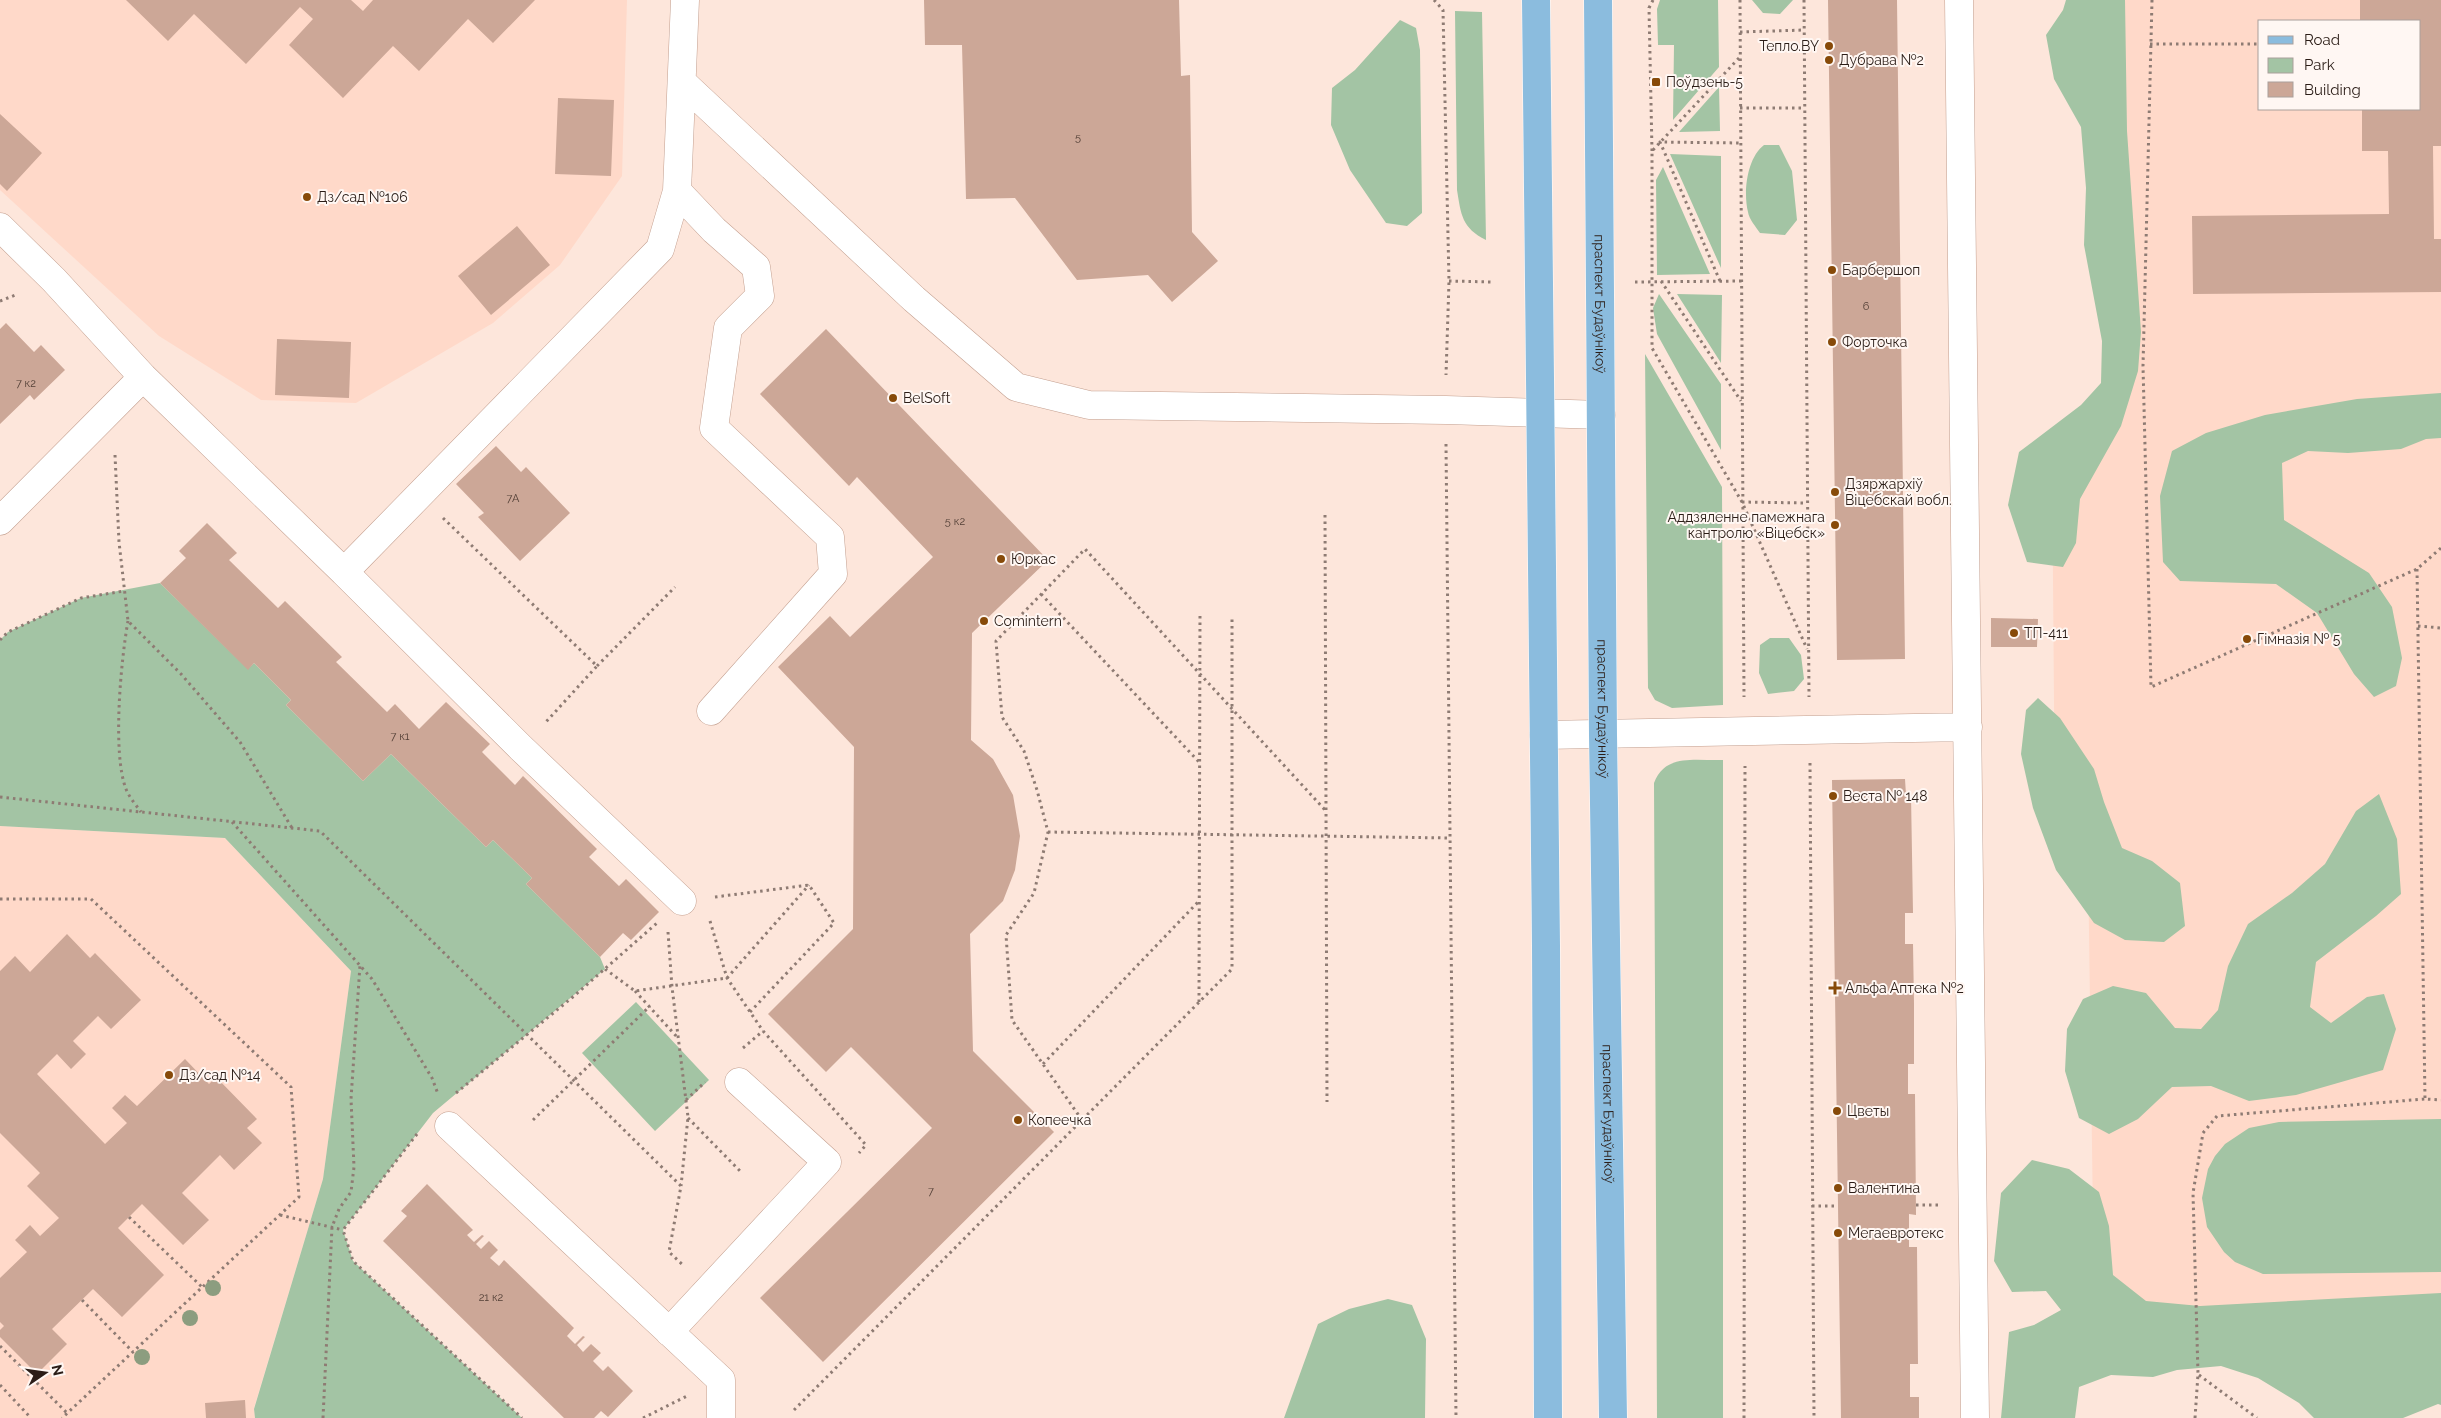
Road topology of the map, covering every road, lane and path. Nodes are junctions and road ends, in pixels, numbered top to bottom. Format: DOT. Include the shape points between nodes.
graph roads {
  1 [pos="685,0"];
  2 [pos="1434,0"];
  3 [pos="1536,0"];
  4 [pos="1598,0"];
  5 [pos="1653,0"];
  6 [pos="1959,0"];
  7 [pos="2152,0"];
  8 [pos="1804,30"];
  9 [pos="1740,32"];
  10 [pos="2150,44"];
  11 [pos="2258,44"];
  12 [pos="1740,57"];
  13 [pos="683,83"];
  14 [pos="1740,108"];
  15 [pos="1805,108"];
  16 [pos="1660,142"];
  17 [pos="1740,143"];
  18 [pos="1652,151"];
  19 [pos="677,191"];
  20 [pos="0,227"];
  21 [pos="1449,281"];
  22 [pos="1650,281"];
  23 [pos="1661,281"];
  24 [pos="1720,281"];
  25 [pos="1742,281"];
  26 [pos="1493,282"];
  27 [pos="1629,282"];
  28 [pos="143,377"];
  29 [pos="1742,403"];
  30 [pos="112,407"];
  31 [pos="1446,410"];
  32 [pos="1538,414"];
  33 [pos="1601,415"];
  34 [pos="419,495"];
  35 [pos="1742,502"];
  36 [pos="1807,503"];
  37 [pos="1325,515"];
  38 [pos="0,521"];
  39 [pos="2441,548"];
  40 [pos="2417,569"];
  41 [pos="344,572"];
  42 [pos="675,588"];
  43 [pos="124,591"];
  44 [pos="1041,594"];
  45 [pos="1200,614"];
  46 [pos="1232,617"];
  47 [pos="128,621"];
  48 [pos="2418,626"];
  49 [pos="2441,628"];
  50 [pos="0,640"];
  51 [pos="1808,650"];
  52 [pos="597,666"];
  53 [pos="1200,673"];
  54 [pos="1232,710"];
  55 [pos="711,711"];
  56 [pos="1968,727"];
  57 [pos="1544,735"];
  58 [pos="1603,735"];
  59 [pos="521,748"];
  60 [pos="1200,763"];
  61 [pos="0,797"];
  62 [pos="141,812"];
  63 [pos="1326,812"];
  64 [pos="231,821"];
  65 [pos="292,828"];
  66 [pos="1048,832"];
  67 [pos="1199,835"];
  68 [pos="1232,835"];
  69 [pos="1326,836"];
  70 [pos="1450,838"];
  71 [pos="810,885"];
  72 [pos="0,899"];
  73 [pos="1199,901"];
  74 [pos="675,912"];
  75 [pos="360,965"];
  76 [pos="605,969"];
  77 [pos="672,987"];
  78 [pos="635,991"];
  79 [pos="1199,1002"];
  80 [pos="650,1006"];
  81 [pos="750,1012"];
  82 [pos="678,1038"];
  83 [pos="1043,1064"];
  84 [pos="574,1080"];
  85 [pos="739,1082"];
  86 [pos="2425,1099"];
  87 [pos="2441,1100"];
  88 [pos="1327,1102"];
  89 [pos="688,1117"];
  90 [pos="533,1120"];
  91 [pos="1082,1120"];
  92 [pos="450,1126"];
  93 [pos="740,1171"];
  94 [pos="681,1186"];
  95 [pos="1812,1206"];
  96 [pos="1838,1206"];
  97 [pos="280,1215"];
  98 [pos="130,1216"];
  99 [pos="332,1227"];
  100 [pos="343,1230"];
  101 [pos="202,1287"];
  102 [pos="708,1290"];
  103 [pos="82,1300"];
  104 [pos="669,1332"];
  105 [pos="0,1346"];
  106 [pos="133,1352"];
  107 [pos="2198,1374"];
  108 [pos="721,1380"];
  109 [pos="0,1385"];
  110 [pos="794,1410"];
  111 [pos="67,1413"];
  112 [pos="31,1418"];
  113 [pos="62,1418"];
  114 [pos="322,1418"];
  115 [pos="643,1418"];
  116 [pos="722,1418"];
  117 [pos="1456,1418"];
  118 [pos="1548,1418"];
  119 [pos="1614,1418"];
  120 [pos="1975,1418"];
  121 [pos="2195,1418"];
  122 [pos="2257,1418"];
  1 -- 13 [label="street"];
  2 -- 21 [label="path" via="1443,10"];
  3 -- 32 [label="main road"];
  4 -- 33 [label="main road, праспект Будаўнікоў"];
  5 -- 18 [label="path" via="1649,8"];
  6 -- 56 [label="street"];
  7 -- 10 [label="path"];
  8 -- 9 [label="path"];
  10 -- 11 [label="path"];
  10 -- 40 [label="path" via="2143,366 2151,687"];
  12 -- 16 [label="path"];
  13 -- 19 [label="street"];
  13 -- 31 [label="street" via="914,299 1016,387 1089,405"];
  14 -- 15 [label="path"];
  16 -- 17 [label="path"];
  16 -- 18 [label="path"];
  16 -- 24 [label="path"];
  18 -- 22 [label="path"];
  19 -- 34 [label="street" via="660,249"];
  19 -- 55 [label="street" via="756,267 760,296 728,328 714,428 830,537 833,574"];
  20 -- 28 [label="street" via="54,280"];
  21 -- 26 [label="path"];
  21 -- 31 [label="path"];
  22 -- 23 [label="path"];
  22 -- 27 [label="path"];
  22 -- 35 [label="path" via="1652,348"];
  23 -- 24 [label="path"];
  23 -- 29 [label="path"];
  24 -- 25 [label="path"];
  28 -- 30 [label="street"];
  28 -- 41 [label="street"];
  30 -- 38 [label="street"];
  30 -- 43 [label="path"];
  31 -- 32 [label="street"];
  31 -- 70 [label="path"];
  32 -- 33 [label="street"];
  32 -- 57 [label="main road"];
  33 -- 58 [label="main road, праспект Будаўнікоў"];
  34 -- 41 [label="street"];
  34 -- 52 [label="path"];
  35 -- 36 [label="path"];
  35 -- 51 [label="path"];
  37 -- 63 [label="path"];
  39 -- 40 [label="path"];
  40 -- 48 [label="path"];
  41 -- 59 [label="street"];
  42 -- 52 [label="path"];
  43 -- 47 [label="path"];
  43 -- 50 [label="path" via="80,598 8,632"];
  44 -- 53 [label="path" via="1086,549"];
  44 -- 60 [label="path"];
  44 -- 66 [label="path" via="996,641 1002,717 1024,751"];
  45 -- 53 [label="path"];
  46 -- 54 [label="path"];
  47 -- 62 [label="path" via="121,658 120,764 126,790"];
  47 -- 65 [label="path" via="182,674 240,742"];
  48 -- 49 [label="path"];
  48 -- 86 [label="path"];
  52 -- 59 [label="path"];
  53 -- 54 [label="path"];
  53 -- 60 [label="path"];
  54 -- 63 [label="path"];
  54 -- 68 [label="path"];
  56 -- 58 [label="street"];
  56 -- 120 [label="street"];
  57 -- 58 [label="street"];
  57 -- 118 [label="main road"];
  58 -- 119 [label="main road, праспект Будаўнікоў"];
  59 -- 74 [label="street"];
  60 -- 67 [label="path"];
  61 -- 62 [label="path"];
  62 -- 64 [label="path"];
  63 -- 69 [label="path"];
  64 -- 65 [label="path"];
  64 -- 75 [label="path"];
  65 -- 84 [label="path" via="320,832"];
  66 -- 67 [label="path"];
  66 -- 83 [label="path" via="1034,893 1006,935 1012,1020"];
  67 -- 68 [label="path"];
  67 -- 73 [label="path"];
  68 -- 69 [label="path"];
  68 -- 79 [label="path" via="1232,969"];
  69 -- 70 [label="path"];
  69 -- 88 [label="path"];
  70 -- 117 [label="path"];
  71 -- 74 [label="path"];
  71 -- 77 [label="path" via="727,978"];
  71 -- 81 [label="path" via="834,924"];
  72 -- 97 [label="path" via="91,899 291,1086 299,1197"];
  73 -- 79 [label="path"];
  73 -- 83 [label="path"];
  74 -- 77 [label="path"];
  75 -- 92 [label="path" via="372,979 432,1078"];
  75 -- 99 [label="path" via="351,1099 354,1167 351,1192"];
  76 -- 78 [label="path"];
  77 -- 78 [label="path"];
  77 -- 82 [label="path"];
  78 -- 80 [label="path"];
  79 -- 91 [label="path"];
  80 -- 82 [label="path"];
  80 -- 84 [label="path"];
  82 -- 89 [label="path"];
  83 -- 91 [label="path"];
  84 -- 90 [label="path"];
  84 -- 94 [label="path"];
  85 -- 102 [label="street" via="827,1162"];
  86 -- 87 [label="path"];
  86 -- 107 [label="path" via="2217,1116 2203,1133 2193,1193"];
  89 -- 93 [label="path"];
  89 -- 94 [label="path"];
  91 -- 110 [label="path"];
  92 -- 104 [label="street"];
  94 -- 102 [label="path" via="669,1252"];
  95 -- 96 [label="path"];
  97 -- 99 [label="path"];
  97 -- 101 [label="path"];
  98 -- 101 [label="path"];
  99 -- 100 [label="path"];
  99 -- 114 [label="path"];
  101 -- 106 [label="path"];
  102 -- 104 [label="street"];
  103 -- 106 [label="path"];
  104 -- 108 [label="street"];
  105 -- 111 [label="path"];
  106 -- 111 [label="path"];
  107 -- 121 [label="path"];
  107 -- 122 [label="path"];
  108 -- 115 [label="path"];
  108 -- 116 [label="street"];
  109 -- 112 [label="path"];
  111 -- 113 [label="path"];
}
